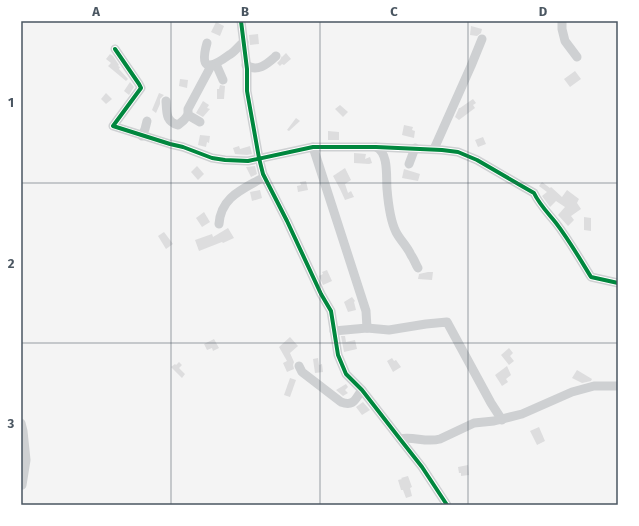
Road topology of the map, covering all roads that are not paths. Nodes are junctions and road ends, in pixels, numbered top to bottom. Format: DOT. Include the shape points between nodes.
graph roads {
  1 [pos="241,21"];
  2 [pos="562,21"];
  3 [pos="482,39"];
  4 [pos="244,42"];
  5 [pos="207,43"];
  6 [pos="115,49"];
  7 [pos="276,56"];
  8 [pos="577,57"];
  9 [pos="214,65"];
  10 [pos="246,65"];
  11 [pos="223,80"];
  12 [pos="166,101"];
  13 [pos="188,115"];
  14 [pos="147,121"];
  15 [pos="200,122"];
  16 [pos="142,136"];
  17 [pos="376,146"];
  18 [pos="313,147"];
  19 [pos="416,148"];
  20 [pos="434,149"];
  21 [pos="478,152"];
  22 [pos="469,157"];
  23 [pos="259,158"];
  24 [pos="409,164"];
  25 [pos="264,177"];
  26 [pos="219,224"];
  27 [pos="418,268"];
  28 [pos="618,283"];
  29 [pos="367,328"];
  30 [pos="334,331"];
  31 [pos="299,366"];
  32 [pos="618,386"];
  33 [pos="362,390"];
  34 [pos="502,420"];
  35 [pos="21,423"];
  36 [pos="400,439"];
  37 [pos="22,485"];
  38 [pos="447,505"];
  1 -- 4 [label="street"];
  2 -- 8 [label="street" via="565,41"];
  3 -- 20 [label="street"];
  4 -- 9 [label="street"];
  4 -- 10 [label="street"];
  5 -- 9 [label="street" via="204,53 205,64"];
  6 -- 16 [label="street" via="141,88 113,126"];
  7 -- 10 [label="street" via="260,68"];
  9 -- 11 [label="street"];
  9 -- 13 [label="street" via="188,109"];
  10 -- 23 [label="street" via="247,91"];
  12 -- 13 [label="street" via="166,111 172,124 178,125"];
  13 -- 15 [label="street"];
  14 -- 16 [label="street"];
  16 -- 23 [label="street" via="225,160 248,161"];
  17 -- 18 [label="street"];
  17 -- 19 [label="street"];
  17 -- 27 [label="street" via="386,164 388,195 396,231"];
  18 -- 23 [label="street"];
  18 -- 29 [label="street" via="366,311"];
  19 -- 20 [label="street"];
  19 -- 24 [label="street"];
  20 -- 22 [label="street" via="458,152"];
  21 -- 22 [label="street"];
  22 -- 28 [label="street" via="534,193 576,253 590,278"];
  23 -- 25 [label="street"];
  25 -- 26 [label="street" via="238,191 226,202"];
  25 -- 30 [label="street" via="331,311"];
  29 -- 30 [label="street"];
  29 -- 34 [label="street" via="389,330 447,322"];
  30 -- 33 [label="street" via="338,355 346,374"];
  31 -- 33 [label="street" via="309,378 345,404 353,403"];
  32 -- 34 [label="street" via="594,386 572,392"];
  33 -- 36 [label="street"];
  34 -- 36 [label="street" via="474,422 435,441"];
  35 -- 37 [label="street" via="26,460"];
  36 -- 38 [label="street"];
}
